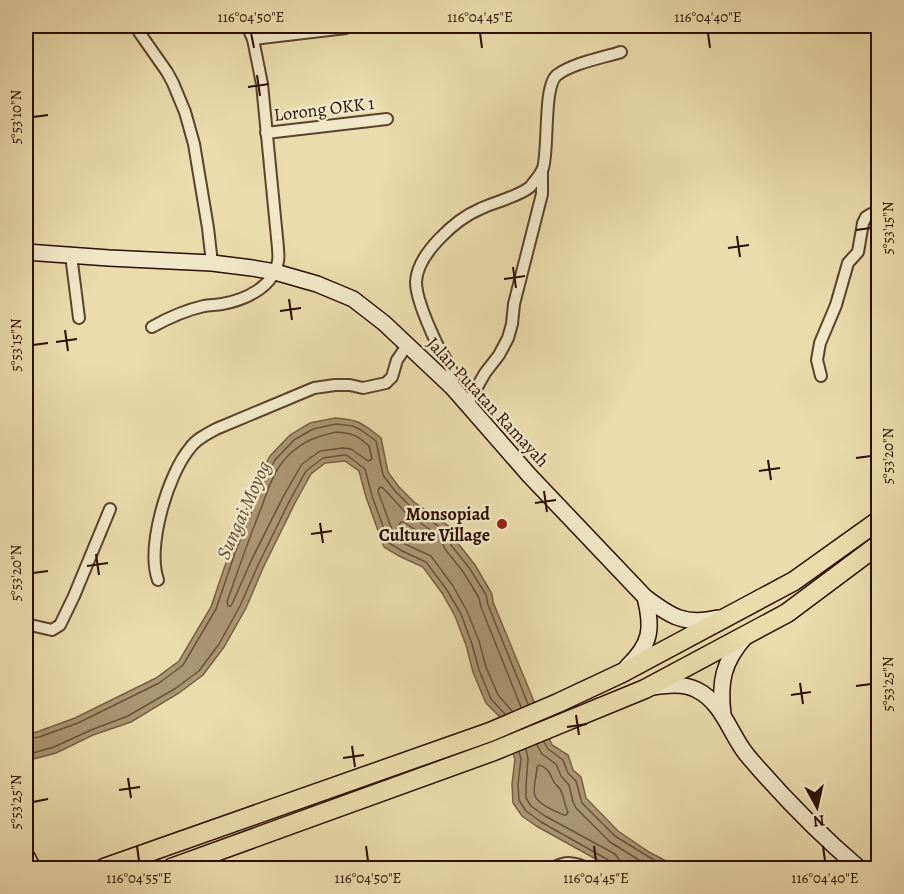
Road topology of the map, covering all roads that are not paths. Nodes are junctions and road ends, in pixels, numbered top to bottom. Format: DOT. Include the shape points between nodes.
graph roads {
  1 [pos="248,26"];
  2 [pos="346,28"];
  3 [pos="139,32"];
  4 [pos="253,39"];
  5 [pos="621,51"];
  6 [pos="387,118"];
  7 [pos="266,133"];
  8 [pos="542,170"];
  9 [pos="879,215"];
  10 [pos="26,252"];
  11 [pos="71,255"];
  12 [pos="213,263"];
  13 [pos="275,272"];
  14 [pos="80,318"];
  15 [pos="152,327"];
  16 [pos="408,344"];
  17 [pos="821,376"];
  18 [pos="453,388"];
  19 [pos="468,404"];
  20 [pos="110,508"];
  21 [pos="879,521"];
  22 [pos="879,545"];
  23 [pos="158,580"];
  24 [pos="645,597"];
  25 [pos="730,616"];
  26 [pos="26,624"];
  27 [pos="747,635"];
  28 [pos="622,673"];
  29 [pos="645,688"];
  30 [pos="723,714"];
  31 [pos="26,855"];
  32 [pos="33,868"];
  33 [pos="104,868"];
  34 [pos="171,868"];
  35 [pos="553,868"];
  36 [pos="587,868"];
  37 [pos="859,868"];
  1 -- 4 [label="street"];
  2 -- 4 [label="street"];
  3 -- 12 [label="street" via="167,72 185,112 194,144"];
  4 -- 7 [label="street"];
  5 -- 8 [label="street" via="555,76 549,89"];
  6 -- 7 [label="street, Lorong OKK 1"];
  7 -- 13 [label="street" via="278,248"];
  8 -- 18 [label="street" via="530,187 464,218 438,241 418,271 419,297 453,373"];
  8 -- 19 [label="street" via="542,195 508,338"];
  9 -- 17 [label="street" via="866,217 858,252 848,264 820,343 817,360"];
  10 -- 11 [label="main road, Jalan Putatan Ramayah"];
  11 -- 12 [label="main road, Jalan Putatan Ramayah"];
  11 -- 14 [label="street"];
  12 -- 13 [label="main road, Jalan Putatan Ramayah"];
  13 -- 15 [label="street" via="251,294 194,309"];
  13 -- 16 [label="main road, Jalan Putatan Ramayah" via="353,299"];
  16 -- 18 [label="main road, Jalan Putatan Ramayah"];
  16 -- 23 [label="street" via="386,383 314,388 216,429 190,447 165,494 155,546"];
  18 -- 19 [label="main road, Jalan Putatan Ramayah"];
  19 -- 24 [label="main road, Jalan Putatan Ramayah" via="529,475"];
  20 -- 26 [label="street" via="60,625 52,630"];
  21 -- 25 [label="main road" via="794,580"];
  22 -- 27 [label="main road" via="787,613"];
  24 -- 25 [label="main road, Jalan Putatan Ramayah" via="678,619 693,622"];
  24 -- 28 [label="main road" via="649,614 646,644"];
  25 -- 28 [label="main road"];
  27 -- 29 [label="main road"];
  27 -- 30 [label="main road" via="728,660 722,677"];
  28 -- 33 [label="main road" via="490,732"];
  29 -- 30 [label="main road" via="680,684 698,690"];
  29 -- 34 [label="main road" via="495,751"];
  30 -- 37 [label="main road" via="745,752 787,801"];
  31 -- 32 [label="main road"];
  35 -- 36 [label="street" via="570,863"];
}
